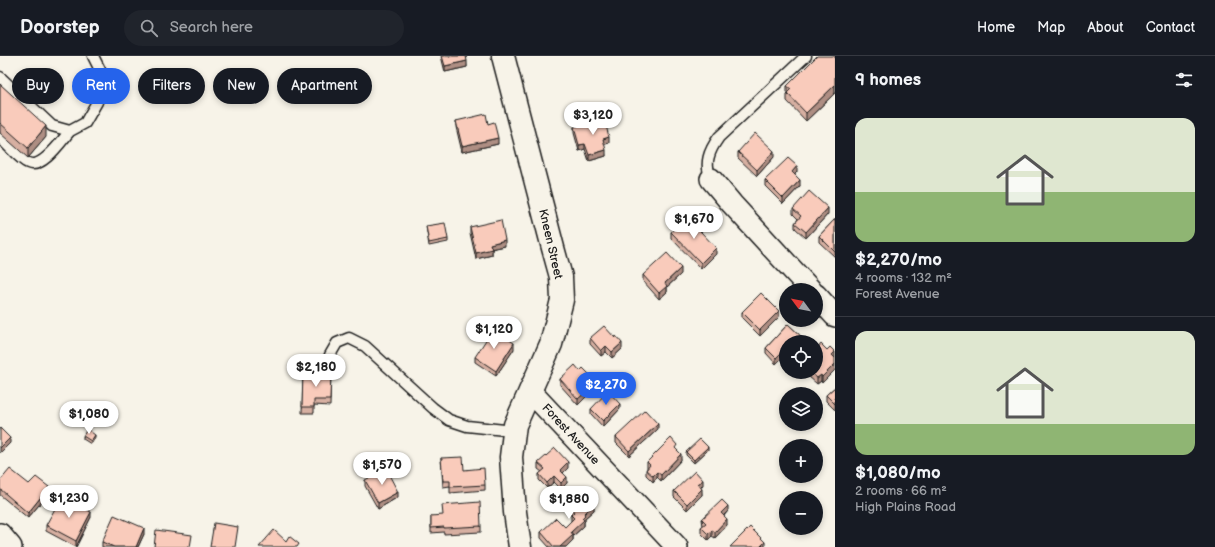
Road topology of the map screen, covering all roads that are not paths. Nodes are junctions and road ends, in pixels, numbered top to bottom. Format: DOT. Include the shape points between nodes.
graph roads {
  1 [pos="93,56"];
  2 [pos="503,56"];
  3 [pos="806,56"];
  4 [pos="0,76"];
  5 [pos="70,131"];
  6 [pos="0,138"];
  7 [pos="711,179"];
  8 [pos="805,283"];
  9 [pos="823,303"];
  10 [pos="835,316"];
  11 [pos="330,355"];
  12 [pos="530,391"];
  13 [pos="514,431"];
  14 [pos="0,534"];
  15 [pos="10,547"];
  16 [pos="520,547"];
  17 [pos="677,547"];
  1 -- 5 [label="lane" via="104,78 97,102 85,123"];
  2 -- 12 [label="street, Kneen Street" via="561,277 562,300 551,344"];
  3 -- 7 [label="lane" via="719,137 707,161"];
  4 -- 5 [label="lane" via="52,126"];
  5 -- 6 [label="lane" via="42,162 34,165 28,163"];
  7 -- 8 [label="street"];
  9 -- 10 [label="street"];
  11 -- 13 [label="lane" via="337,343 349,338 365,346 449,420 466,426"];
  12 -- 13 [label="street, Kneen Street"];
  12 -- 17 [label="street, Forest Avenue"];
  13 -- 16 [label="street, Kneen Street" via="511,457"];
  14 -- 15 [label="street"];
}
